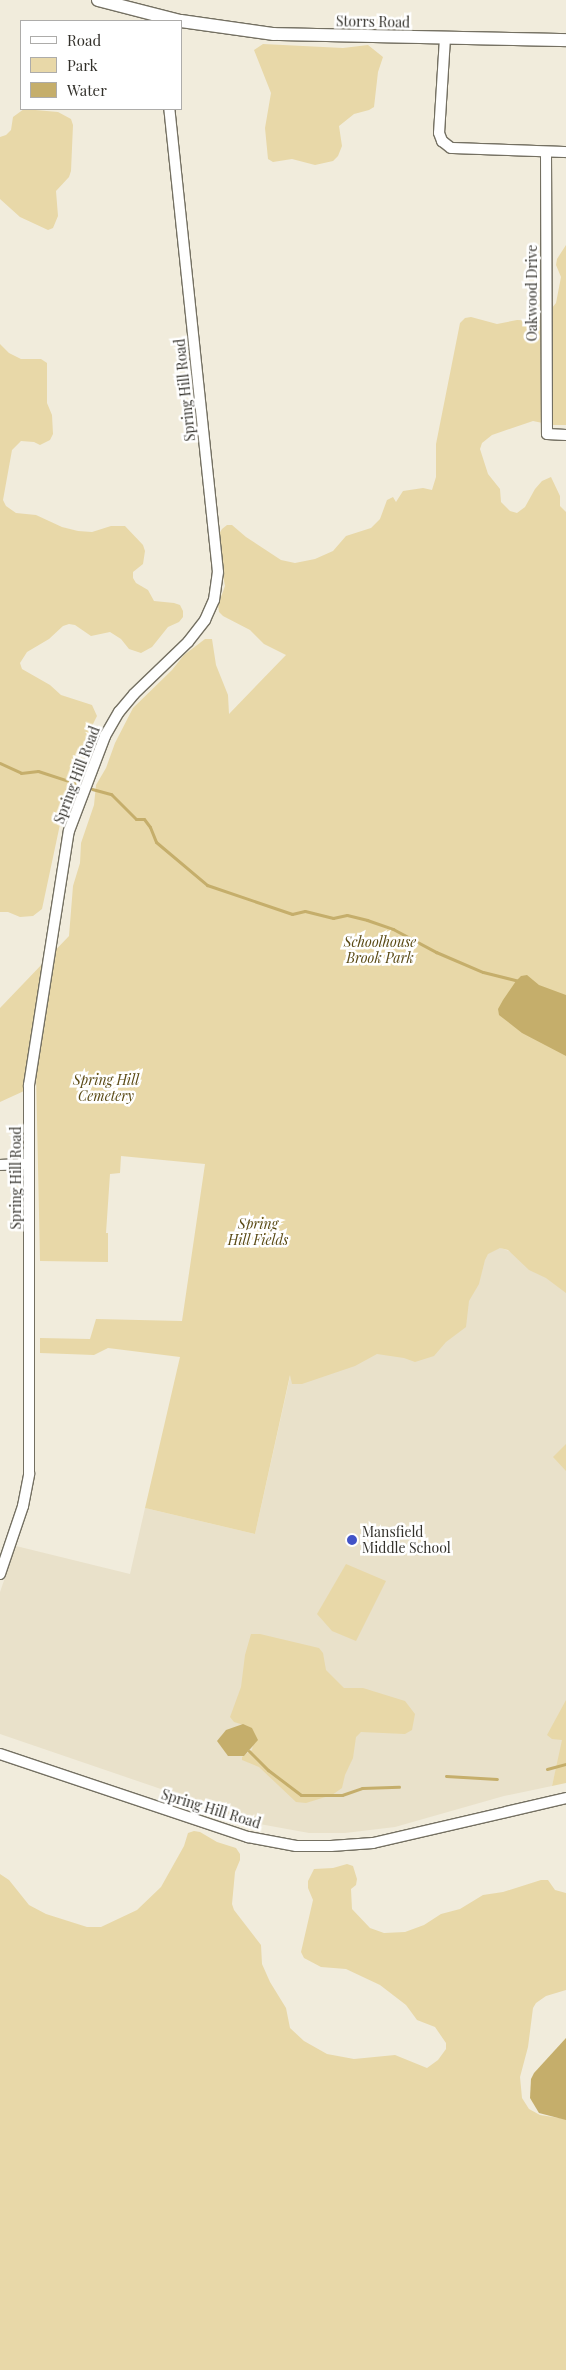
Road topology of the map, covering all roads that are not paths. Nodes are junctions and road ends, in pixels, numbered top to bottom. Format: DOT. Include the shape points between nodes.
graph roads {
  1 [pos="98,0"];
  2 [pos="161,20"];
  3 [pos="182,21"];
  4 [pos="445,38"];
  5 [pos="566,40"];
  6 [pos="169,110"];
  7 [pos="546,152"];
  8 [pos="566,152"];
  9 [pos="566,435"];
  10 [pos="0,1164"];
  11 [pos="28,1164"];
  12 [pos="0,1574"];
  13 [pos="0,1754"];
  14 [pos="566,1798"];
  1 -- 2 [label="main road, Storrs Road"];
  3 -- 4 [label="main road, Storrs Road" via="274,34"];
  4 -- 5 [label="main road, Storrs Road"];
  4 -- 7 [label="street" via="439,133 442,141 451,148"];
  6 -- 11 [label="street, Spring Hill Road" via="218,572 214,600 205,620 188,642 134,694 105,736 69,831 29,1085"];
  7 -- 8 [label="street"];
  7 -- 9 [label="street, Oakwood Drive" via="547,434"];
  10 -- 11 [label="street"];
  11 -- 12 [label="street, Spring Hill Road" via="29,1474 15,1532"];
  13 -- 14 [label="street, Spring Hill Road" via="248,1837 296,1846 373,1843"];
}
